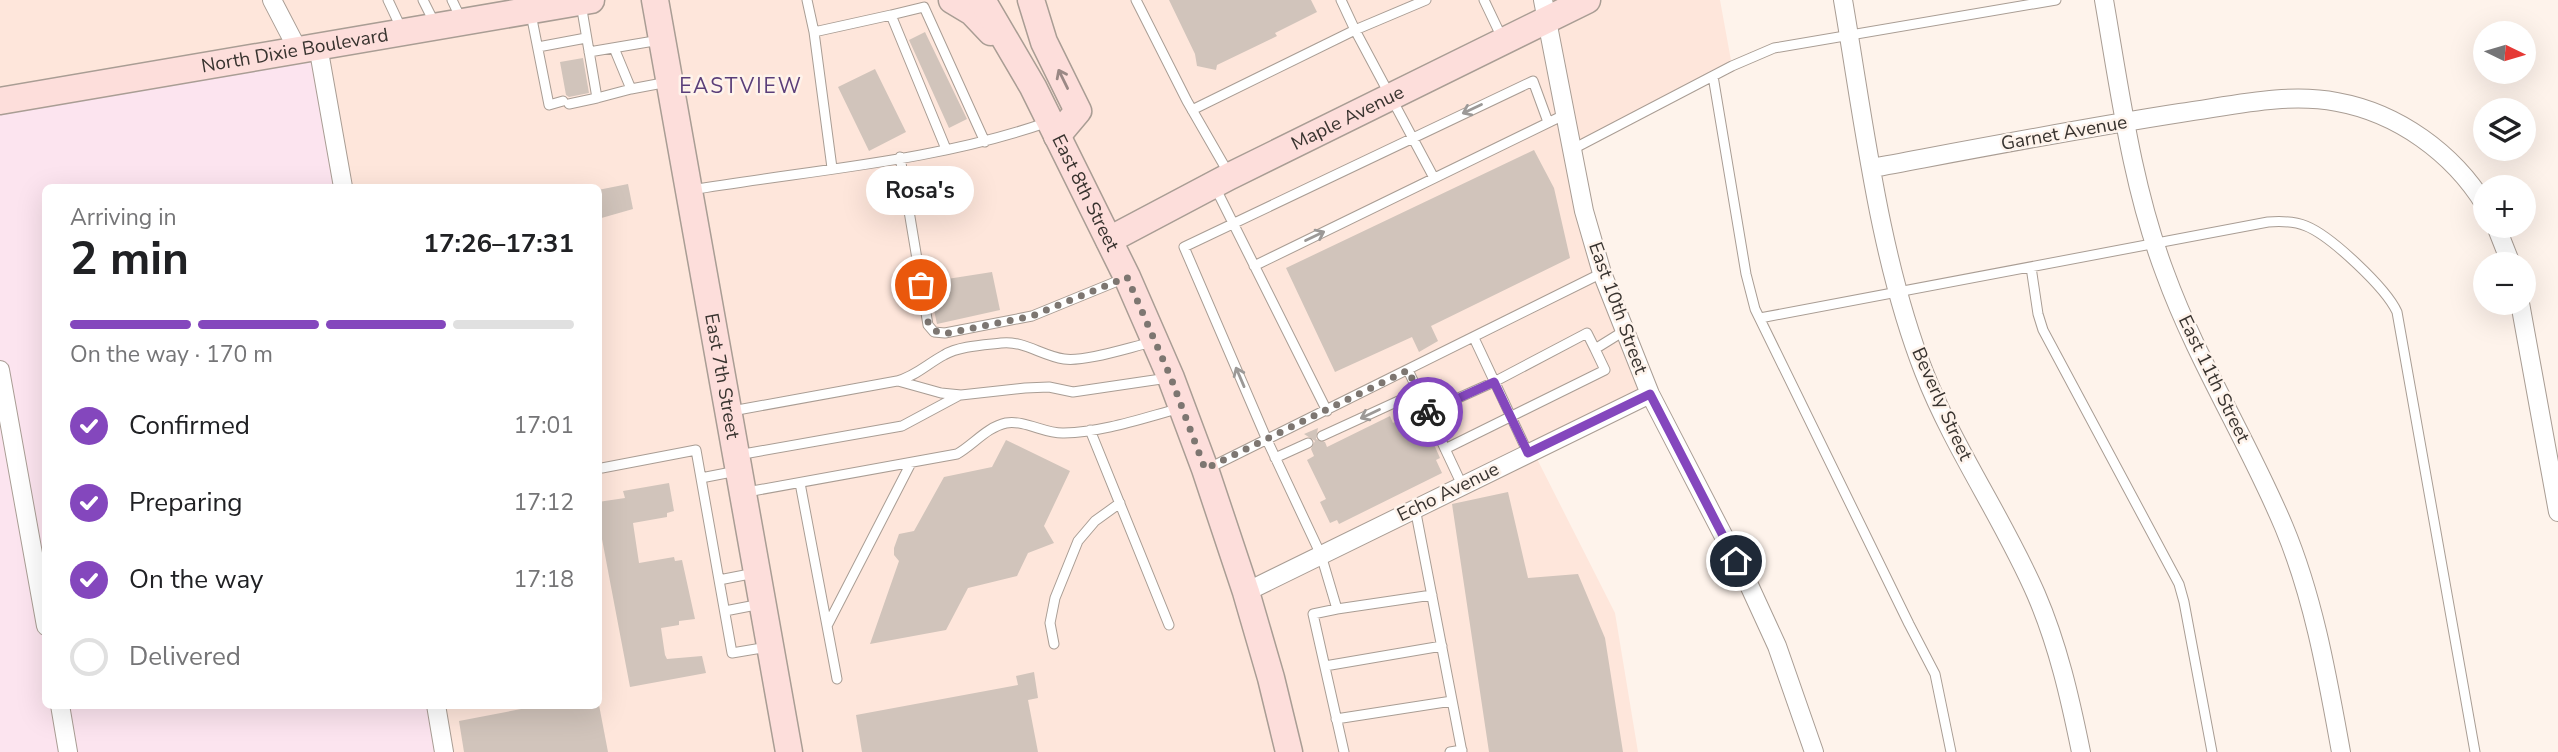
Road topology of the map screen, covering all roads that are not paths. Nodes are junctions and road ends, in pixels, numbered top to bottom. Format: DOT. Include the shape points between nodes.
graph roads {
  1 [pos="272,0"];
  2 [pos="388,0"];
  3 [pos="424,0"];
  4 [pos="655,0"];
  5 [pos="807,0"];
  6 [pos="953,0"];
  7 [pos="982,0"];
  8 [pos="1032,0"];
  9 [pos="1136,0"];
  10 [pos="1341,0"];
  11 [pos="1426,0"];
  12 [pos="1484,0"];
  13 [pos="1587,0"];
  14 [pos="1843,0"];
  15 [pos="2056,0"];
  16 [pos="2104,0"];
  17 [pos="586,1"];
  18 [pos="530,9"];
  19 [pos="457,10"];
  20 [pos="1544,10"];
  21 [pos="891,15"];
  22 [pos="436,25"];
  23 [pos="1355,30"];
  24 [pos="403,31"];
  25 [pos="814,32"];
  26 [pos="1849,34"];
  27 [pos="586,37"];
  28 [pos="662,40"];
  29 [pos="1503,41"];
  30 [pos="538,47"];
  31 [pos="308,48"];
  32 [pos="614,48"];
  33 [pos="589,52"];
  34 [pos="1014,56"];
  35 [pos="1713,76"];
  36 [pos="670,82"];
  37 [pos="631,89"];
  38 [pos="1389,97"];
  39 [pos="597,98"];
  40 [pos="0,101"];
  41 [pos="1192,110"];
  42 [pos="1566,114"];
  43 [pos="1548,122"];
  44 [pos="2125,122"];
  45 [pos="1053,129"];
  46 [pos="1412,138"];
  47 [pos="985,142"];
  48 [pos="946,149"];
  49 [pos="1573,149"];
  50 [pos="900,157"];
  51 [pos="1872,167"];
  52 [pos="832,168"];
  53 [pos="1434,178"];
  54 [pos="1222,180"];
  55 [pos="342,184"];
  56 [pos="2473,189"];
  57 [pos="689,190"];
  58 [pos="1233,223"];
  59 [pos="1109,240"];
  60 [pos="2154,244"];
  61 [pos="1254,266"];
  62 [pos="2031,267"];
  63 [pos="1602,273"];
  64 [pos="1127,277"];
  65 [pos="1899,292"];
  66 [pos="2522,315"];
  67 [pos="1760,318"];
  68 [pos="1624,331"];
  69 [pos="1474,338"];
  70 [pos="1155,342"];
  71 [pos="1595,348"];
  72 [pos="0,370"];
  73 [pos="1408,370"];
  74 [pos="1171,378"];
  75 [pos="897,381"];
  76 [pos="1494,382"];
  77 [pos="1418,392"];
  78 [pos="1650,394"];
  79 [pos="961,395"];
  80 [pos="1182,408"];
  81 [pos="1327,411"];
  82 [pos="728,412"];
  83 [pos="1427,412"];
  84 [pos="1511,416"];
  85 [pos="1090,430"];
  86 [pos="1322,436"];
  87 [pos="1267,440"];
  88 [pos="1308,443"];
  89 [pos="1445,449"];
  90 [pos="1528,453"];
  91 [pos="1275,458"];
  92 [pos="911,463"];
  93 [pos="602,468"];
  94 [pos="1205,469"];
  95 [pos="739,473"];
  96 [pos="701,478"];
  97 [pos="800,483"];
  98 [pos="1462,485"];
  99 [pos="1120,503"];
  100 [pos="1415,508"];
  101 [pos="2558,512"];
  102 [pos="1321,555"];
  103 [pos="757,572"];
  104 [pos="719,580"];
  105 [pos="1246,592"];
  106 [pos="1432,594"];
  107 [pos="42,604"];
  108 [pos="762,604"];
  109 [pos="1337,609"];
  110 [pos="725,611"];
  111 [pos="1169,625"];
  112 [pos="827,626"];
  113 [pos="1054,644"];
  114 [pos="770,646"];
  115 [pos="1442,646"];
  116 [pos="1325,666"];
  117 [pos="837,680"];
  118 [pos="1452,701"];
  119 [pos="61,709"];
  120 [pos="437,709"];
  121 [pos="1336,719"];
  122 [pos="1462,751"];
  123 [pos="68,752"];
  124 [pos="444,752"];
  125 [pos="789,752"];
  126 [pos="1289,752"];
  127 [pos="1344,752"];
  128 [pos="1450,752"];
  129 [pos="1814,752"];
  130 [pos="1951,752"];
  131 [pos="2081,752"];
  132 [pos="2212,752"];
  133 [pos="2341,752"];
  134 [pos="2475,752"];
  1 -- 31 [label="street"];
  2 -- 24 [label="lane"];
  3 -- 22 [label="lane"];
  4 -- 28 [label="main road, East 7th Street"];
  5 -- 25 [label="lane"];
  6 -- 34 [label="main road" via="972,12"];
  7 -- 34 [label="main road, East 8th Street"];
  45 -- 8 [label="main road, one-way" via="1079,111 1044,42"];
  9 -- 41 [label="lane"];
  10 -- 23 [label="lane"];
  11 -- 23 [label="lane"];
  12 -- 29 [label="lane"];
  13 -- 20 [label="main road, Maple Avenue"];
  14 -- 26 [label="street, Beverly Street"];
  15 -- 26 [label="lane"];
  16 -- 44 [label="street, East 11th Street"];
  17 -- 18 [label="main road, North Dixie Boulevard"];
  17 -- 27 [label="lane"];
  18 -- 19 [label="main road, North Dixie Boulevard"];
  18 -- 30 [label="lane"];
  19 -- 22 [label="main road, North Dixie Boulevard"];
  20 -- 29 [label="main road, Maple Avenue"];
  20 -- 42 [label="street, East 10th Street"];
  21 -- 25 [label="lane"];
  21 -- 47 [label="lane" via="924,7 938,48"];
  21 -- 48 [label="lane" via="934,104"];
  22 -- 24 [label="main road, North Dixie Boulevard"];
  23 -- 38 [label="lane"];
  23 -- 41 [label="lane"];
  24 -- 31 [label="main road, North Dixie Boulevard"];
  25 -- 52 [label="lane"];
  26 -- 35 [label="lane" via="1774,48"];
  26 -- 51 [label="street, Beverly Street"];
  27 -- 30 [label="lane"];
  27 -- 33 [label="lane"];
  28 -- 32 [label="lane"];
  28 -- 36 [label="main road, East 7th Street"];
  29 -- 38 [label="main road, Maple Avenue"];
  30 -- 39 [label="lane" via="549,105"];
  31 -- 40 [label="main road, North Dixie Boulevard"];
  31 -- 55 [label="street"];
  32 -- 33 [label="lane"];
  32 -- 37 [label="lane"];
  33 -- 39 [label="lane"];
  34 -- 45 [label="main road, East 8th Street"];
  35 -- 49 [label="lane"];
  35 -- 67 [label="lane" via="1746,274"];
  36 -- 37 [label="lane"];
  36 -- 57 [label="main road, East 7th Street"];
  37 -- 39 [label="lane"];
  38 -- 46 [label="lane"];
  38 -- 54 [label="main road, Maple Avenue"];
  41 -- 54 [label="lane"];
  42 -- 43 [label="lane"];
  42 -- 49 [label="street, East 10th Street"];
  43 -- 46 [label="lane, one-way" via="1533,81"];
  43 -- 53 [label="lane"];
  44 -- 51 [label="street, Garnet Avenue"];
  44 -- 56 [label="street, Garnet Avenue" via="2257,102 2336,101 2399,123 2442,154"];
  44 -- 60 [label="street, East 11th Street"];
  45 -- 47 [label="lane"];
  45 -- 59 [label="main road, East 8th Street"];
  46 -- 53 [label="lane"];
  46 -- 58 [label="lane"];
  47 -- 48 [label="lane"];
  48 -- 50 [label="lane"];
  49 -- 63 [label="street, East 10th Street"];
  50 -- 52 [label="lane"];
  50 -- 64 [label="lane" via="928,325 934,331 944,334 1032,316"];
  51 -- 65 [label="street, Beverly Street"];
  52 -- 57 [label="lane"];
  61 -- 53 [label="lane, one-way"];
  54 -- 58 [label="lane"];
  54 -- 59 [label="main road, Maple Avenue"];
  57 -- 82 [label="main road, East 7th Street"];
  58 -- 61 [label="lane"];
  87 -- 58 [label="lane, one-way" via="1184,247"];
  59 -- 64 [label="main road, East 8th Street"];
  60 -- 62 [label="lane"];
  60 -- 133 [label="street, East 11th Street" via="2289,541 2314,617"];
  60 -- 134 [label="lane" via="2268,222 2292,222 2320,235 2371,277 2392,301"];
  61 -- 81 [label="lane"];
  62 -- 65 [label="lane"];
  62 -- 132 [label="lane" via="2043,330 2179,584"];
  63 -- 68 [label="street, East 10th Street"];
  63 -- 69 [label="lane"];
  64 -- 70 [label="main road, East 8th Street"];
  65 -- 67 [label="lane"];
  65 -- 131 [label="street, Beverly Street" via="1933,392 2036,594 2054,643"];
  66 -- 101 [label="street"];
  67 -- 130 [label="lane" via="1927,656 1941,697"];
  68 -- 71 [label="lane"];
  68 -- 78 [label="street, East 10th Street"];
  69 -- 73 [label="lane"];
  69 -- 76 [label="lane"];
  70 -- 74 [label="main road, East 8th Street"];
  70 -- 75 [label="lane" via="1068,359 999,343 944,355 917,374"];
  71 -- 76 [label="lane" via="1587,333"];
  71 -- 84 [label="lane" via="1605,370"];
  72 -- 107 [label="street"];
  73 -- 77 [label="lane"];
  73 -- 81 [label="lane"];
  74 -- 79 [label="lane" via="1073,392 1049,387"];
  74 -- 80 [label="main road, East 8th Street"];
  75 -- 79 [label="lane"];
  75 -- 82 [label="lane"];
  76 -- 83 [label="lane"];
  76 -- 84 [label="lane"];
  77 -- 83 [label="lane"];
  77 -- 86 [label="lane, one-way"];
  78 -- 90 [label="street, Echo Avenue"];
  78 -- 129 [label="street, East 10th Street" via="1772,634"];
  79 -- 95 [label="lane" via="902,426"];
  80 -- 85 [label="lane"];
  80 -- 94 [label="main road, East 8th Street"];
  81 -- 87 [label="lane"];
  82 -- 95 [label="main road, East 7th Street"];
  83 -- 89 [label="lane"];
  84 -- 89 [label="lane"];
  84 -- 90 [label="lane"];
  85 -- 92 [label="lane" via="1043,432 1007,423 957,454"];
  85 -- 99 [label="lane"];
  87 -- 91 [label="lane"];
  87 -- 94 [label="lane"];
  88 -- 91 [label="lane"];
  89 -- 98 [label="lane"];
  90 -- 98 [label="street, Echo Avenue"];
  91 -- 102 [label="lane"];
  92 -- 97 [label="lane"];
  92 -- 112 [label="lane"];
  93 -- 96 [label="lane" via="696,450"];
  94 -- 105 [label="main road, East 8th Street"];
  95 -- 96 [label="lane"];
  95 -- 97 [label="lane"];
  95 -- 103 [label="main road, East 7th Street"];
  96 -- 104 [label="lane"];
  97 -- 112 [label="lane"];
  98 -- 100 [label="street, Echo Avenue"];
  99 -- 111 [label="lane"];
  99 -- 113 [label="lane" via="1077,541 1055,598 1050,623"];
  100 -- 102 [label="street, Echo Avenue"];
  100 -- 106 [label="lane"];
  102 -- 105 [label="street, Echo Avenue"];
  102 -- 109 [label="lane"];
  103 -- 104 [label="lane"];
  103 -- 108 [label="main road, East 7th Street"];
  104 -- 110 [label="lane"];
  105 -- 126 [label="main road, East 8th Street"];
  106 -- 109 [label="lane"];
  106 -- 115 [label="lane"];
  108 -- 110 [label="lane"];
  108 -- 114 [label="main road, East 7th Street"];
  109 -- 116 [label="lane" via="1313,614"];
  110 -- 114 [label="lane" via="732,653"];
  112 -- 117 [label="lane"];
  114 -- 125 [label="main road, East 7th Street"];
  115 -- 116 [label="lane"];
  115 -- 118 [label="lane"];
  116 -- 121 [label="lane"];
  118 -- 121 [label="lane"];
  118 -- 122 [label="lane"];
  119 -- 123 [label="street"];
  120 -- 124 [label="street"];
  121 -- 127 [label="lane"];
  122 -- 128 [label="lane"];
}
